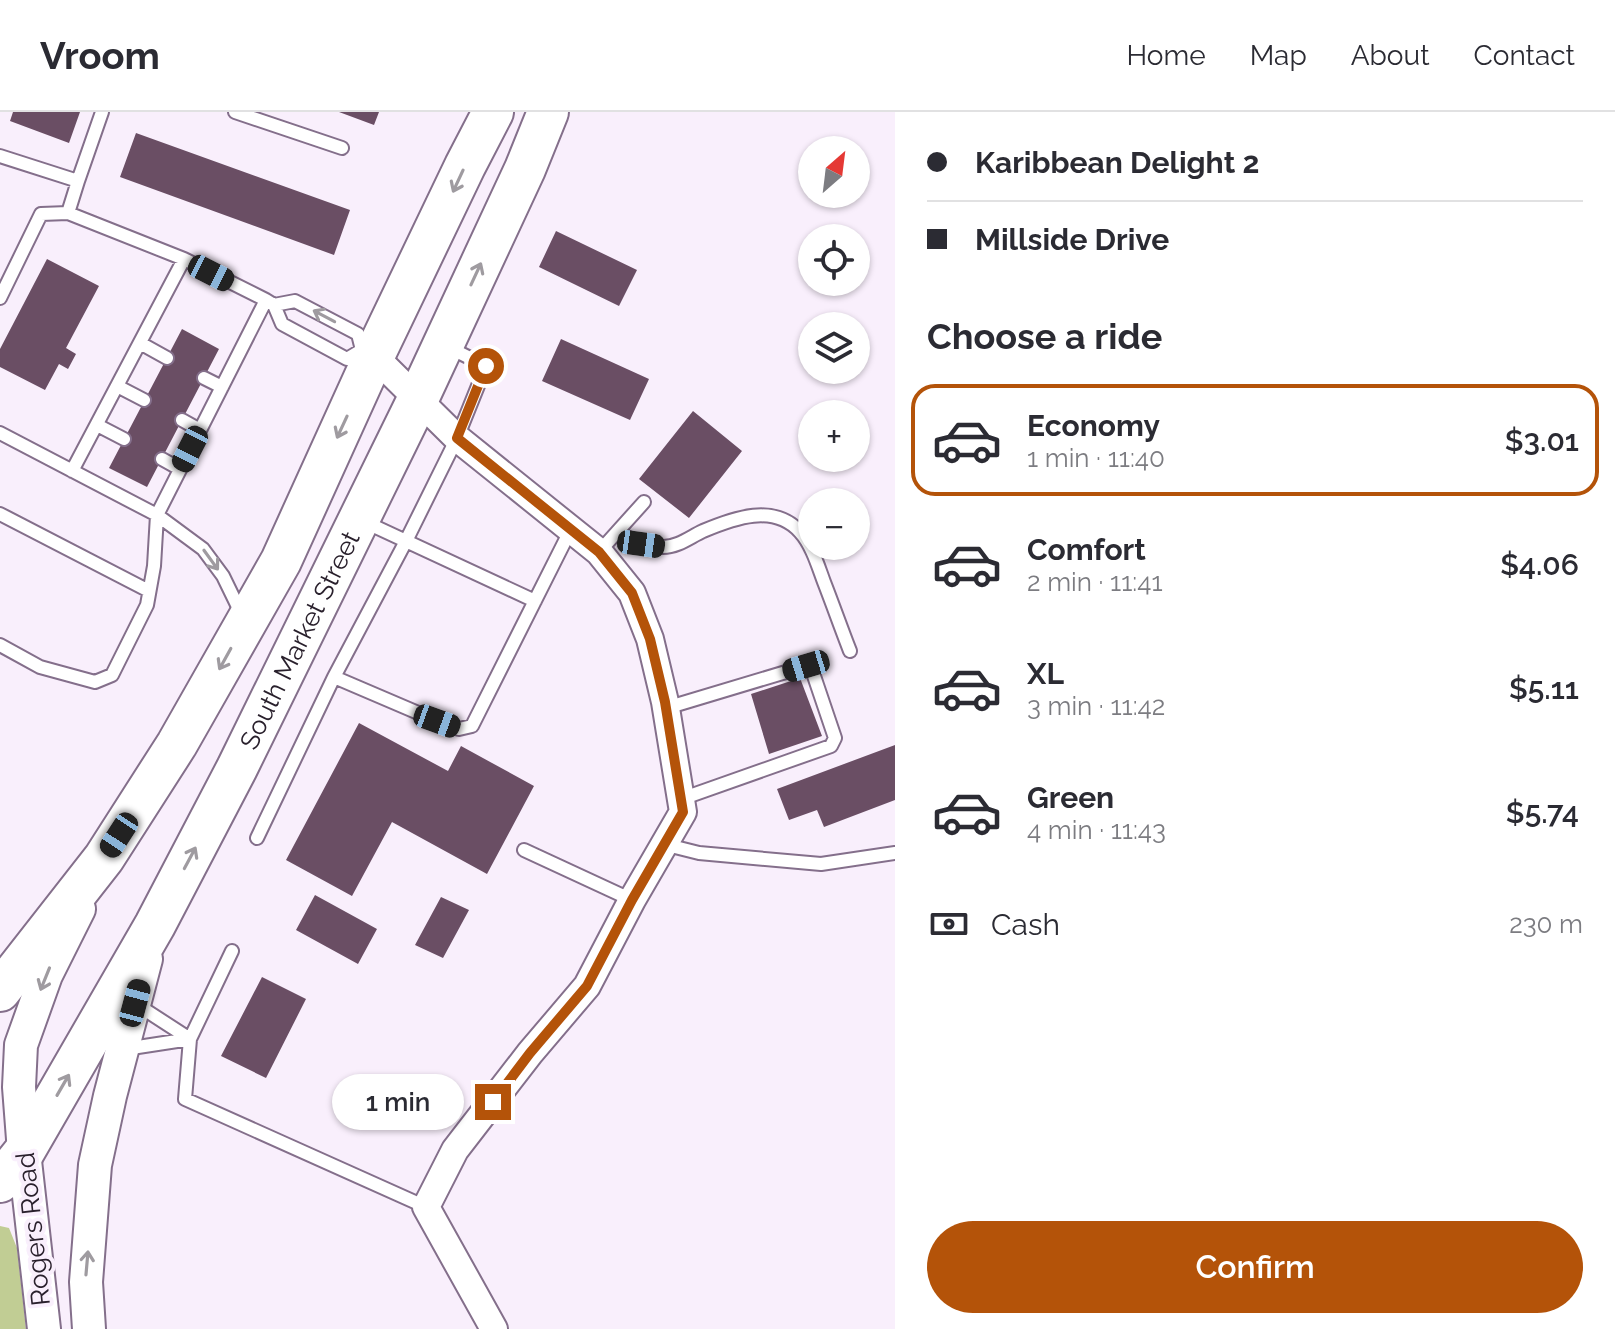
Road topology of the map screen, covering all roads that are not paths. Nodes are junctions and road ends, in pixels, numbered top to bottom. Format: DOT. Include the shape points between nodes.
graph roads {
  1 [pos="102,112"];
  2 [pos="235,112"];
  3 [pos="493,112"];
  4 [pos="548,112"];
  5 [pos="342,148"];
  6 [pos="0,156"];
  7 [pos="78,181"];
  8 [pos="68,213"];
  9 [pos="184,259"];
  10 [pos="0,298"];
  11 [pos="270,303"];
  12 [pos="140,343"];
  13 [pos="444,344"];
  14 [pos="368,353"];
  15 [pos="167,358"];
  16 [pos="204,378"];
  17 [pos="117,386"];
  18 [pos="222,387"];
  19 [pos="418,399"];
  20 [pos="144,400"];
  21 [pos="182,420"];
  22 [pos="97,425"];
  23 [pos="200,430"];
  24 [pos="0,433"];
  25 [pos="457,438"];
  26 [pos="124,439"];
  27 [pos="162,459"];
  28 [pos="180,469"];
  29 [pos="72,471"];
  30 [pos="644,502"];
  31 [pos="0,514"];
  32 [pos="157,515"];
  33 [pos="359,519"];
  34 [pos="570,531"];
  35 [pos="617,532"];
  36 [pos="406,541"];
  37 [pos="599,552"];
  38 [pos="149,591"];
  39 [pos="535,601"];
  40 [pos="246,622"];
  41 [pos="0,645"];
  42 [pos="850,651"];
  43 [pos="334,677"];
  44 [pos="666,708"];
  45 [pos="681,799"];
  46 [pos="257,838"];
  47 [pos="663,844"];
  48 [pos="524,850"];
  49 [pos="895,853"];
  50 [pos="104,858"];
  51 [pos="632,900"];
  52 [pos="155,925"];
  53 [pos="232,951"];
  54 [pos="0,991"];
  55 [pos="135,1003"];
  56 [pos="190,1039"];
  57 [pos="122,1050"];
  58 [pos="12,1167"];
  59 [pos="426,1207"];
  60 [pos="44,1329"];
  61 [pos="89,1329"];
  62 [pos="494,1329"];
  1 -- 7 [label="lane"];
  2 -- 5 [label="lane"];
  3 -- 14 [label="main road, South Market Street, one-way"];
  13 -- 4 [label="main road, South Market Street, one-way"];
  6 -- 7 [label="lane"];
  7 -- 8 [label="lane"];
  8 -- 9 [label="lane"];
  8 -- 10 [label="lane" via="41,214"];
  9 -- 11 [label="lane"];
  9 -- 12 [label="lane"];
  14 -- 11 [label="lane, one-way" via="358,334 295,301"];
  11 -- 14 [label="lane" via="282,324 337,354 347,359"];
  11 -- 18 [label="lane"];
  12 -- 15 [label="lane"];
  12 -- 17 [label="lane"];
  13 -- 19 [label="main road, South Market Street"];
  13 -- 25 [label="lane" via="486,366"];
  14 -- 19 [label="street"];
  14 -- 40 [label="main road, South Market Street, one-way" via="281,561"];
  16 -- 18 [label="lane"];
  17 -- 20 [label="lane"];
  17 -- 22 [label="lane"];
  18 -- 23 [label="lane"];
  19 -- 25 [label="street"];
  19 -- 33 [label="main road, South Market Street"];
  21 -- 23 [label="lane"];
  22 -- 26 [label="lane"];
  22 -- 29 [label="lane"];
  23 -- 28 [label="lane"];
  24 -- 29 [label="lane"];
  25 -- 34 [label="street"];
  25 -- 36 [label="lane"];
  27 -- 28 [label="lane"];
  28 -- 32 [label="lane"];
  29 -- 32 [label="lane"];
  30 -- 35 [label="lane"];
  31 -- 38 [label="lane"];
  32 -- 38 [label="lane"];
  32 -- 40 [label="lane, one-way" via="203,549"];
  33 -- 36 [label="lane"];
  52 -- 33 [label="main road, South Market Street, one-way"];
  34 -- 37 [label="street"];
  34 -- 39 [label="lane"];
  35 -- 37 [label="lane"];
  35 -- 42 [label="lane" via="641,544 664,547 735,519 765,514 786,520 802,533 815,558"];
  36 -- 39 [label="lane"];
  36 -- 43 [label="lane"];
  37 -- 44 [label="street" via="632,593 650,639"];
  38 -- 41 [label="lane" via="112,675 95,682 40,667"];
  39 -- 43 [label="lane" via="472,726 459,729"];
  40 -- 50 [label="main road, South Market Street, one-way"];
  43 -- 46 [label="lane"];
  44 -- 45 [label="street"];
  44 -- 45 [label="lane" via="806,666 835,738 831,746"];
  45 -- 47 [label="street" via="683,812"];
  47 -- 49 [label="lane" via="699,853 821,864"];
  47 -- 51 [label="street"];
  48 -- 51 [label="lane"];
  50 -- 54 [label="main road, South Market Street"];
  50 -- 58 [label="street, Rogers Road, one-way" via="46,975 21,1045"];
  51 -- 59 [label="street" via="587,986 455,1150"];
  52 -- 55 [label="street, Rogers Road"];
  58 -- 52 [label="main road, South Market Street, one-way"];
  53 -- 56 [label="lane"];
  55 -- 56 [label="lane"];
  55 -- 57 [label="street, Rogers Road"];
  56 -- 57 [label="lane"];
  56 -- 59 [label="lane" via="185,1099"];
  61 -- 57 [label="street, Rogers Road, one-way" via="86,1282 95,1165"];
  58 -- 60 [label="street, Rogers Road"];
  59 -- 62 [label="street"];
}
